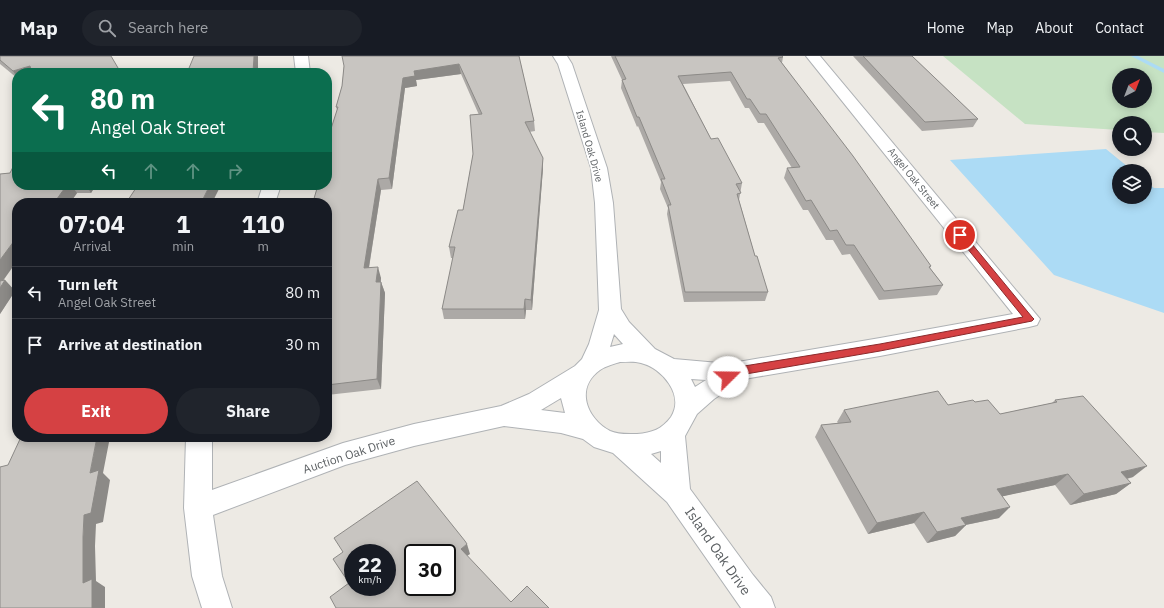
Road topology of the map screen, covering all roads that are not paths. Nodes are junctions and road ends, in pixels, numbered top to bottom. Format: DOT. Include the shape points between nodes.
graph roads {
  1 [pos="301,56"];
  2 [pos="560,56"];
  3 [pos="813,56"];
  4 [pos="302,68"];
  5 [pos="610,310"];
  6 [pos="647,356"];
  7 [pos="586,368"];
  8 [pos="670,368"];
  9 [pos="738,371"];
  10 [pos="687,408"];
  11 [pos="504,416"];
  12 [pos="587,429"];
  13 [pos="672,433"];
  14 [pos="198,442"];
  15 [pos="622,446"];
  16 [pos="677,493"];
  17 [pos="198,508"];
  18 [pos="217,608"];
  19 [pos="760,608"];
  1 -- 4 [label="street"];
  2 -- 5 [label="street, Island Oak Drive" via="565,64 599,168 604,202"];
  3 -- 9 [label="street, Angel Oak Street" via="1029,319"];
  5 -- 6 [label="street"];
  5 -- 7 [label="street, Island Oak Drive" via="600,344"];
  6 -- 7 [label="street" via="618,353 604,357"];
  6 -- 8 [label="street"];
  7 -- 11 [label="street, Auction Oak Drive" via="538,401"];
  7 -- 12 [label="street" via="573,387 572,402 577,416"];
  8 -- 9 [label="street"];
  8 -- 10 [label="street" via="686,393"];
  9 -- 10 [label="street"];
  10 -- 13 [label="street" via="682,422"];
  11 -- 12 [label="street, Auction Oak Drive" via="562,422"];
  11 -- 17 [label="street, Auction Oak Drive" via="414,435 342,454"];
  12 -- 15 [label="street" via="603,440"];
  13 -- 15 [label="street" via="657,442 640,446"];
  13 -- 16 [label="street"];
  14 -- 17 [label="street"];
  15 -- 16 [label="street, Island Oak Drive"];
  16 -- 19 [label="street, Island Oak Drive"];
  17 -- 18 [label="street" via="207,576"];
}
